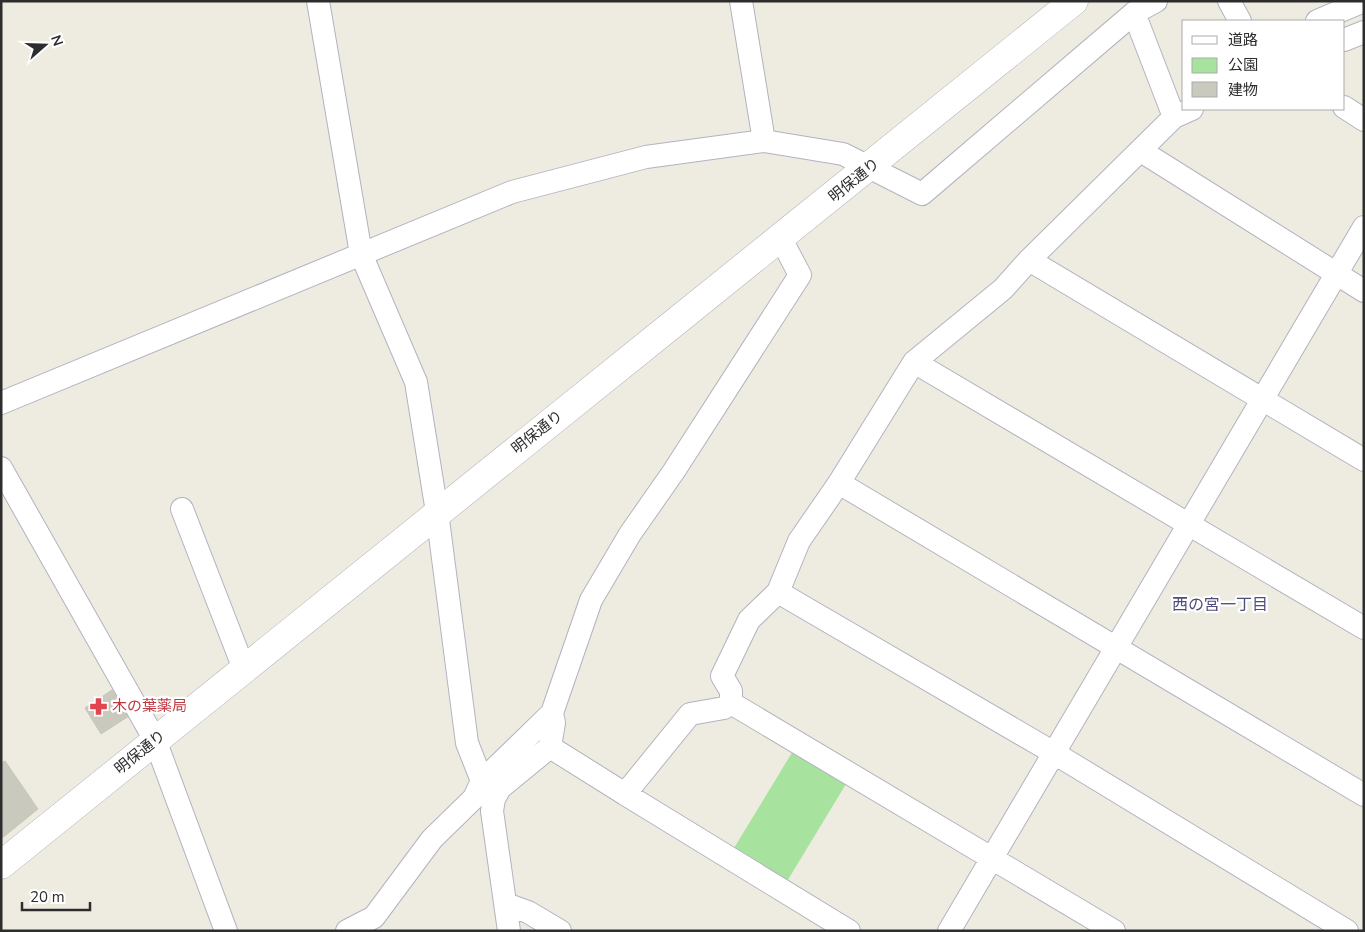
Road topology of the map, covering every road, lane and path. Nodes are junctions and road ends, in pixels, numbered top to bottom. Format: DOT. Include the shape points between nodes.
graph roads {
  1 [pos="318,1"];
  2 [pos="741,1"];
  3 [pos="1074,1"];
  4 [pos="1156,1"];
  5 [pos="1229,1"];
  6 [pos="1364,1"];
  7 [pos="1134,13"];
  8 [pos="1239,20"];
  9 [pos="1319,20"];
  10 [pos="1364,32"];
  11 [pos="1345,40"];
  12 [pos="1345,108"];
  13 [pos="1183,113"];
  14 [pos="1364,120"];
  15 [pos="764,141"];
  16 [pos="1141,150"];
  17 [pos="869,167"];
  18 [pos="1364,227"];
  19 [pos="781,239"];
  20 [pos="361,254"];
  21 [pos="1029,260"];
  22 [pos="1336,274"];
  23 [pos="1364,291"];
  24 [pos="914,362"];
  25 [pos="1261,399"];
  26 [pos="1,402"];
  27 [pos="1364,460"];
  28 [pos="1,468"];
  29 [pos="839,483"];
  30 [pos="182,509"];
  31 [pos="437,512"];
  32 [pos="1187,524"];
  33 [pos="778,592"];
  34 [pos="1364,628"];
  35 [pos="1115,648"];
  36 [pos="244,668"];
  37 [pos="732,703"];
  38 [pos="552,713"];
  39 [pos="155,740"];
  40 [pos="550,747"];
  41 [pos="1054,753"];
  42 [pos="482,781"];
  43 [pos="625,794"];
  44 [pos="1364,795"];
  45 [pos="992,858"];
  46 [pos="1,865"];
  47 [pos="506,904"];
  48 [pos="226,931"];
  49 [pos="347,931"];
  50 [pos="509,931"];
  51 [pos="560,931"];
  52 [pos="849,931"];
  53 [pos="949,931"];
  54 [pos="1114,931"];
  55 [pos="1347,931"];
  1 -- 20 [label="street"];
  2 -- 15 [label="street"];
  3 -- 17 [label="street, 明保通り"];
  4 -- 7 [label="street"];
  5 -- 8 [label="street"];
  6 -- 9 [label="street"];
  7 -- 13 [label="street"];
  7 -- 17 [label="street" via="922,194"];
  10 -- 11 [label="street"];
  12 -- 14 [label="street"];
  13 -- 16 [label="street"];
  15 -- 17 [label="street" via="843,154"];
  15 -- 20 [label="street" via="646,156 512,192"];
  16 -- 21 [label="street"];
  16 -- 22 [label="street"];
  17 -- 19 [label="street, 明保通り"];
  18 -- 22 [label="street"];
  19 -- 31 [label="street, 明保通り"];
  19 -- 38 [label="street" via="800,275 630,534 591,600"];
  20 -- 26 [label="street"];
  20 -- 31 [label="street" via="416,382"];
  21 -- 24 [label="street" via="1003,289"];
  21 -- 25 [label="street"];
  22 -- 23 [label="street"];
  22 -- 25 [label="street"];
  24 -- 29 [label="street"];
  24 -- 32 [label="street"];
  25 -- 27 [label="street"];
  25 -- 32 [label="street"];
  28 -- 39 [label="street"];
  29 -- 33 [label="street" via="800,541"];
  29 -- 35 [label="street"];
  30 -- 36 [label="street"];
  31 -- 36 [label="street, 明保通り"];
  31 -- 42 [label="street" via="467,743"];
  32 -- 34 [label="street"];
  32 -- 35 [label="street"];
  33 -- 37 [label="street" via="749,620 722,676 731,691"];
  33 -- 41 [label="street"];
  35 -- 41 [label="street"];
  35 -- 44 [label="street"];
  36 -- 39 [label="street, 明保通り"];
  37 -- 43 [label="street" via="724,708 690,714"];
  37 -- 45 [label="street"];
  38 -- 40 [label="street" via="554,723"];
  38 -- 42 [label="street"];
  39 -- 46 [label="street, 明保通り"];
  39 -- 48 [label="street"];
  40 -- 43 [label="street"];
  40 -- 47 [label="street" via="500,788 494,799 492,811"];
  41 -- 45 [label="street"];
  41 -- 55 [label="street"];
  42 -- 49 [label="street" via="474,798 432,839 374,917"];
  43 -- 52 [label="street"];
  45 -- 53 [label="street"];
  45 -- 54 [label="street"];
  47 -- 50 [label="street"];
  47 -- 51 [label="street" via="528,912"];
}
